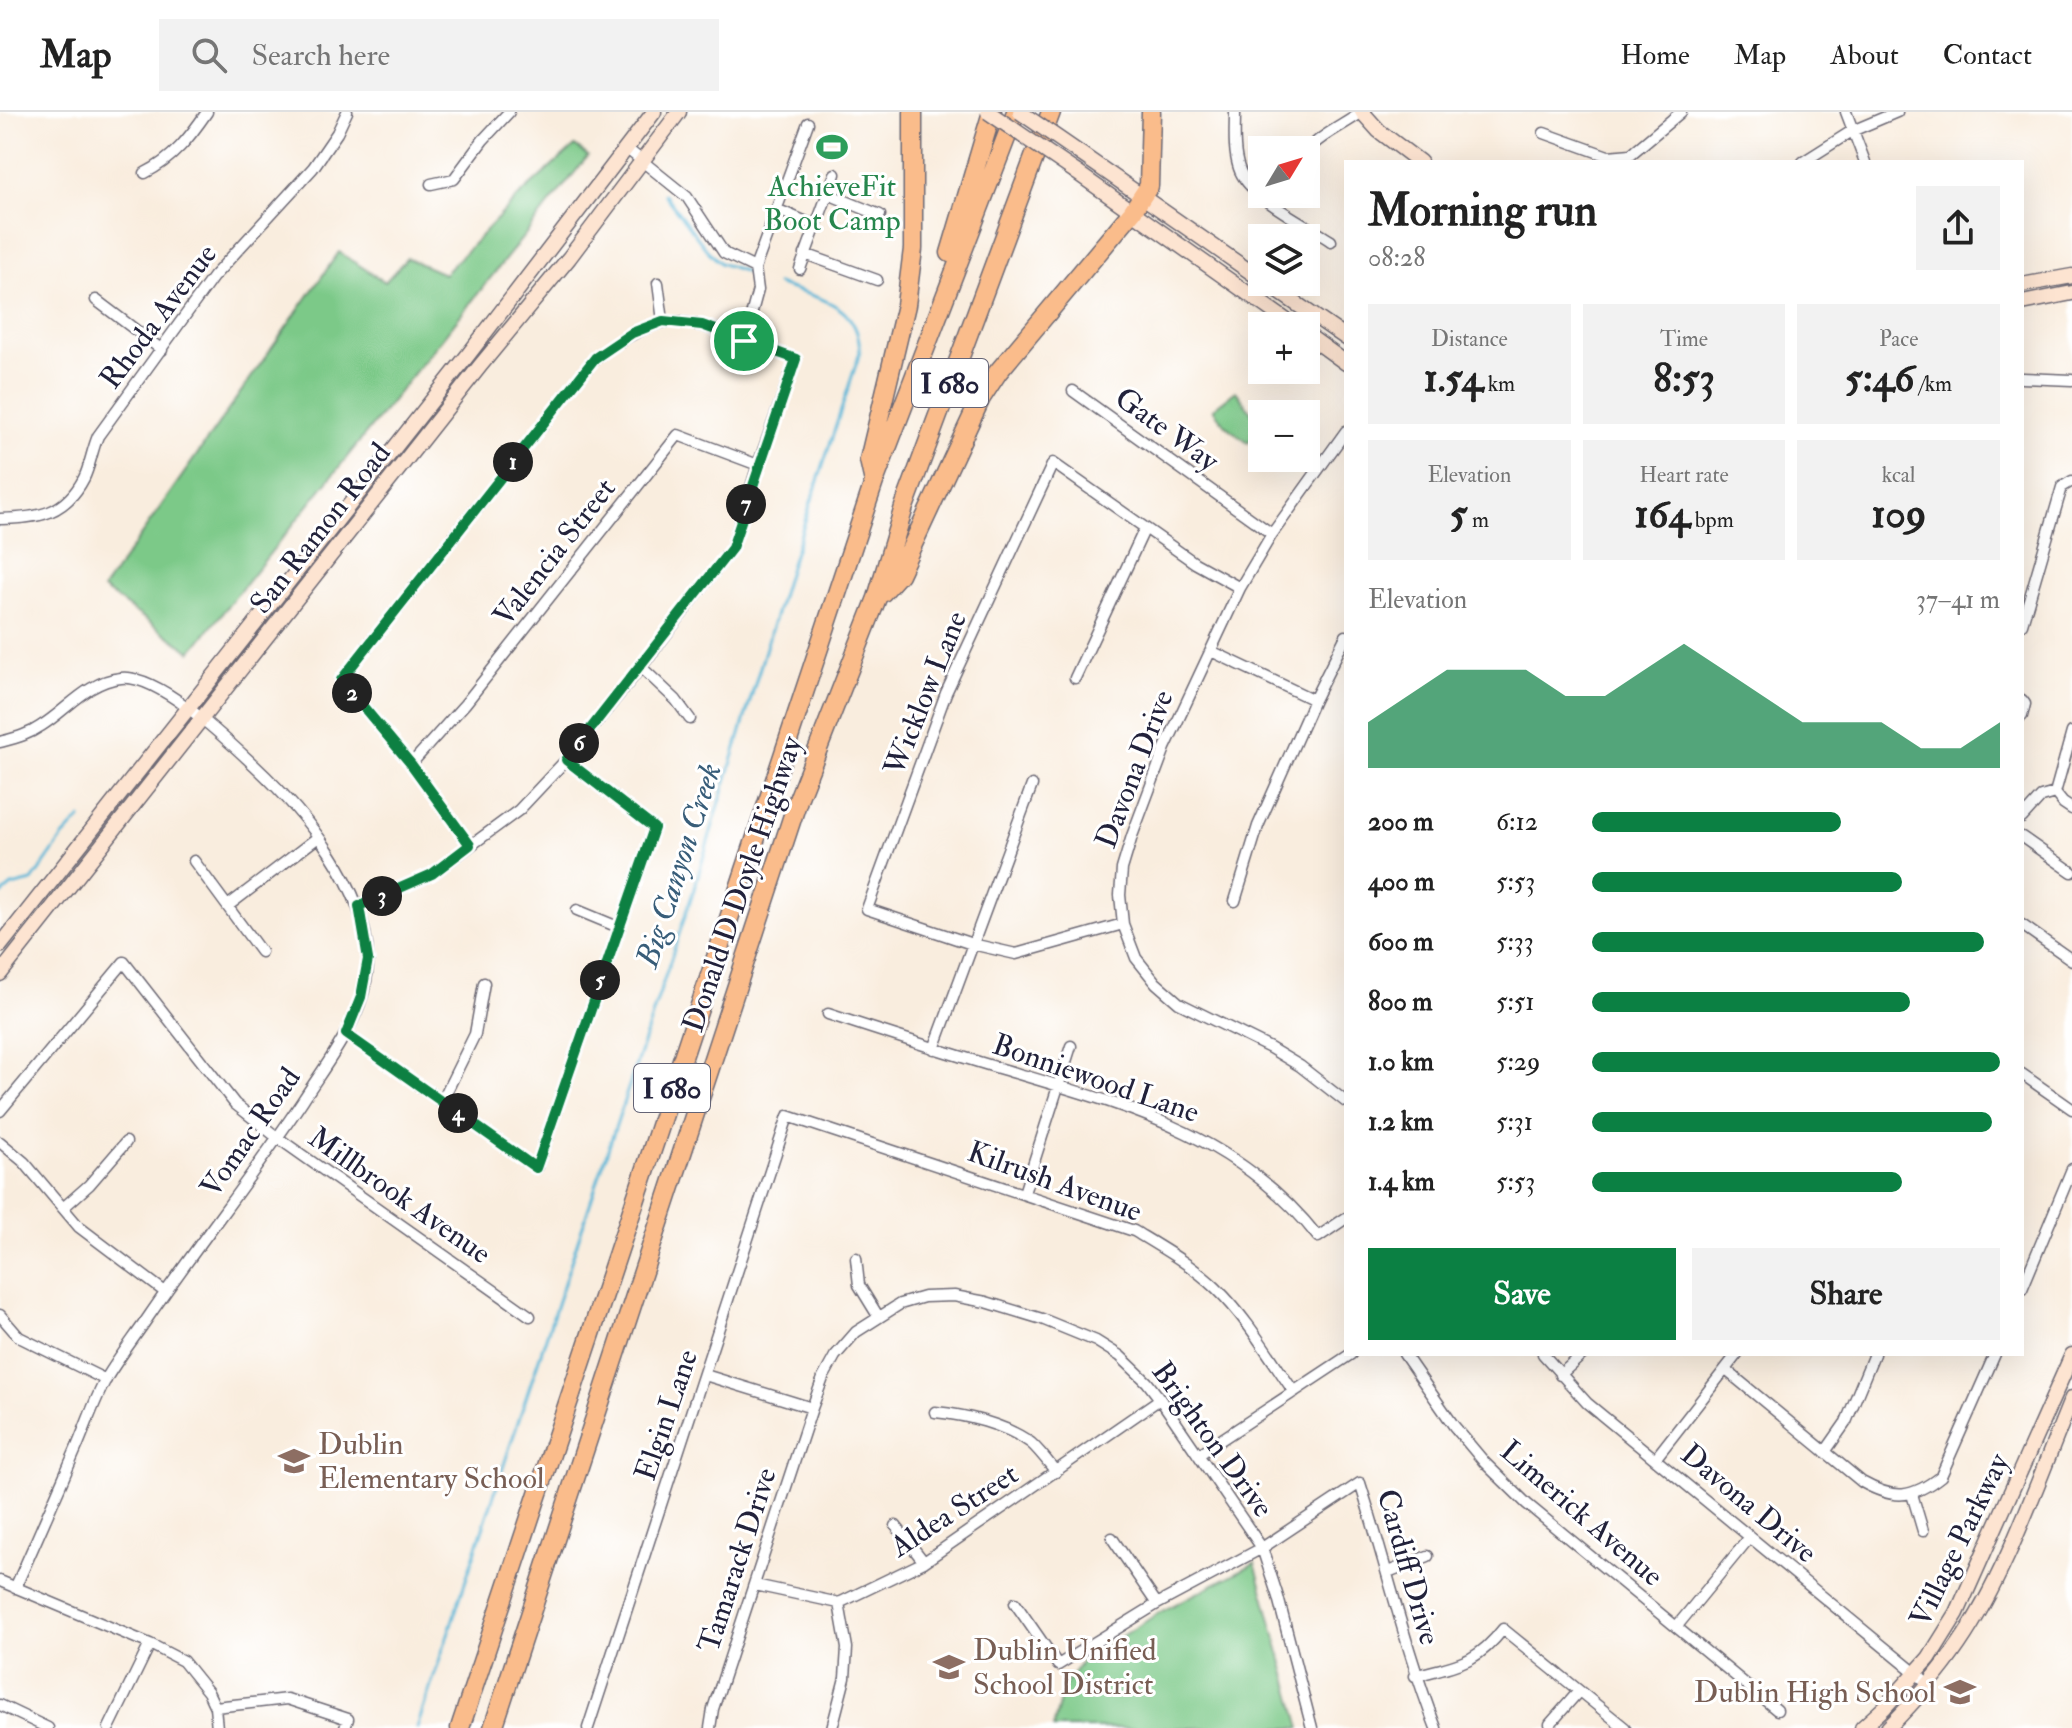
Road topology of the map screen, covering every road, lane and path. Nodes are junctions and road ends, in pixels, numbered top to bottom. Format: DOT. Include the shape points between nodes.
graph roads {
  1 [pos="207,112"];
  2 [pos="347,112"];
  3 [pos="509,112"];
  4 [pos="654,112"];
  5 [pos="679,112"];
  6 [pos="913,112"];
  7 [pos="990,112"];
  8 [pos="1018,112"];
  9 [pos="1051,112"];
  10 [pos="1151,112"];
  11 [pos="1235,112"];
  12 [pos="1362,112"];
  13 [pos="1681,112"];
  14 [pos="1846,112"];
  15 [pos="1897,112"];
  16 [pos="808,123"];
  17 [pos="1852,131"];
  18 [pos="1544,133"];
  19 [pos="1320,140"];
  20 [pos="626,148"];
  21 [pos="1417,160"];
  22 [pos="1806,160"];
  23 [pos="1864,160"];
  24 [pos="643,161"];
  25 [pos="145,173"];
  26 [pos="835,174"];
  27 [pos="431,184"];
  28 [pos="1248,184"];
  29 [pos="828,194"];
  30 [pos="1137,204"];
  31 [pos="1286,208"];
  32 [pos="776,209"];
  33 [pos="880,215"];
  34 [pos="816,226"];
  35 [pos="1331,241"];
  36 [pos="805,254"];
  37 [pos="755,268"];
  38 [pos="800,269"];
  39 [pos="1248,271"];
  40 [pos="2072,276"];
  41 [pos="877,280"];
  42 [pos="658,283"];
  43 [pos="2024,285"];
  44 [pos="2072,293"];
  45 [pos="1286,296"];
  46 [pos="96,300"];
  47 [pos="2024,303"];
  48 [pos="1276,312"];
  49 [pos="663,321"];
  50 [pos="1344,337"];
  51 [pos="744,341"];
  52 [pos="1320,344"];
  53 [pos="162,350"];
  54 [pos="1344,362"];
  55 [pos="2024,378"];
  56 [pos="2072,380"];
  57 [pos="914,382"];
  58 [pos="1073,391"];
  59 [pos="1344,434"];
  60 [pos="758,465"];
  61 [pos="2072,481"];
  62 [pos="874,482"];
  63 [pos="0,519"];
  64 [pos="1145,528"];
  65 [pos="1272,534"];
  66 [pos="1240,588"];
  67 [pos="877,598"];
  68 [pos="2024,617"];
  69 [pos="1344,640"];
  70 [pos="1211,651"];
  71 [pos="641,667"];
  72 [pos="1075,678"];
  73 [pos="1314,700"];
  74 [pos="187,709"];
  75 [pos="690,719"];
  76 [pos="202,721"];
  77 [pos="2072,732"];
  78 [pos="0,742"];
  79 [pos="566,760"];
  80 [pos="411,764"];
  81 [pos="1032,785"];
  82 [pos="2055,793"];
  83 [pos="2072,809"];
  84 [pos="2024,816"];
  85 [pos="317,838"];
  86 [pos="2024,838"];
  87 [pos="470,845"];
  88 [pos="194,861"];
  89 [pos="2072,872"];
  90 [pos="1235,901"];
  91 [pos="229,905"];
  92 [pos="359,906"];
  93 [pos="577,910"];
  94 [pos="1123,924"];
  95 [pos="2024,926"];
  96 [pos="618,927"];
  97 [pos="972,944"];
  98 [pos="0,946"];
  99 [pos="261,952"];
  100 [pos="2072,960"];
  101 [pos="0,974"];
  102 [pos="484,983"];
  103 [pos="828,1014"];
  104 [pos="346,1034"];
  105 [pos="1071,1046"];
  106 [pos="934,1049"];
  107 [pos="2024,1075"];
  108 [pos="1058,1086"];
  109 [pos="1344,1100"];
  110 [pos="442,1101"];
  111 [pos="2072,1109"];
  112 [pos="0,1111"];
  113 [pos="788,1116"];
  114 [pos="278,1138"];
  115 [pos="0,1142"];
  116 [pos="126,1142"];
  117 [pos="2072,1169"];
  118 [pos="1024,1193"];
  119 [pos="63,1208"];
  120 [pos="1344,1219"];
  121 [pos="856,1258"];
  122 [pos="2024,1284"];
  123 [pos="165,1292"];
  124 [pos="0,1315"];
  125 [pos="530,1316"];
  126 [pos="878,1316"];
  127 [pos="1348,1356"];
  128 [pos="1405,1356"];
  129 [pos="1545,1356"];
  130 [pos="1581,1356"];
  131 [pos="1736,1356"];
  132 [pos="1873,1356"];
  133 [pos="1994,1356"];
  134 [pos="2071,1362"];
  135 [pos="1726,1370"];
  136 [pos="705,1375"];
  137 [pos="1560,1375"];
  138 [pos="106,1380"];
  139 [pos="1294,1392"];
  140 [pos="2072,1398"];
  141 [pos="1160,1399"];
  142 [pos="812,1408"];
  143 [pos="935,1412"];
  144 [pos="1825,1452"];
  145 [pos="1198,1455"];
  146 [pos="1655,1459"];
  147 [pos="1056,1472"];
  148 [pos="1912,1494"];
  149 [pos="896,1526"];
  150 [pos="1923,1531"];
  151 [pos="1750,1537"];
  152 [pos="1112,1538"];
  153 [pos="1262,1548"];
  154 [pos="1428,1556"];
  155 [pos="924,1562"];
  156 [pos="1388,1572"];
  157 [pos="0,1581"];
  158 [pos="755,1585"];
  159 [pos="15,1588"];
  160 [pos="839,1603"];
  161 [pos="1015,1603"];
  162 [pos="1157,1604"];
  163 [pos="1677,1626"];
  164 [pos="150,1644"];
  165 [pos="1916,1674"];
  166 [pos="1415,1676"];
  167 [pos="1929,1684"];
  168 [pos="1579,1691"];
  169 [pos="0,1705"];
  170 [pos="215,1707"];
  171 [pos="1777,1710"];
  172 [pos="1550,1724"];
  173 [pos="48,1728"];
  174 [pos="109,1728"];
  175 [pos="217,1728"];
  176 [pos="345,1728"];
  177 [pos="460,1728"];
  178 [pos="493,1728"];
  179 [pos="588,1728"];
  180 [pos="710,1728"];
  181 [pos="832,1728"];
  182 [pos="1312,1728"];
  183 [pos="1436,1728"];
  184 [pos="1625,1728"];
  185 [pos="1862,1728"];
  186 [pos="1888,1728"];
  1 -- 25 [label="street" via="178,150"];
  2 -- 53 [label="street, Rhoda Avenue" via="313,168 213,277"];
  3 -- 27 [label="street" via="454,179"];
  4 -- 20 [label="main road, San Ramon Road"];
  5 -- 24 [label="main road, San Ramon Road"];
  6 -- 62 [label="highway" via="913,249 906,305 869,460"];
  7 -- 30 [label="main road, bridge" via="1076,172"];
  7 -- 57 [label="highway" via="919,345"];
  8 -- 30 [label="main road, bridge" via="1081,154"];
  8 -- 57 [label="highway, Donald D Doyle Highway / I 680"];
  9 -- 67 [label="highway, Donald D Doyle Highway / I 680" via="904,507"];
  10 -- 30 [label="highway" via="1149,186"];
  11 -- 28 [label="street" via="1238,168"];
  12 -- 19 [label="street"];
  12 -- 21 [label="main road"];
  13 -- 18 [label="street" via="1631,154 1608,156"];
  14 -- 17 [label="street"];
  15 -- 17 [label="street"];
  16 -- 32 [label="street"];
  17 -- 22 [label="street"];
  17 -- 23 [label="street"];
  20 -- 24 [label="street"];
  20 -- 74 [label="main road, San Ramon Road"];
  24 -- 37 [label="street" via="687,197 724,253"];
  24 -- 76 [label="main road, San Ramon Road"];
  26 -- 29 [label="street"];
  29 -- 33 [label="street"];
  29 -- 34 [label="street"];
  30 -- 39 [label="main road"];
  30 -- 48 [label="main road"];
  30 -- 67 [label="highway" via="998,372 899,574"];
  31 -- 35 [label="street"];
  32 -- 34 [label="street"];
  32 -- 37 [label="street"];
  34 -- 36 [label="street"];
  36 -- 38 [label="street"];
  36 -- 41 [label="street"];
  37 -- 51 [label="street" via="758,290"];
  40 -- 43 [label="main road"];
  42 -- 49 [label="street"];
  44 -- 47 [label="main road"];
  45 -- 50 [label="main road"];
  46 -- 53 [label="street"];
  49 -- 51 [label="street" via="702,325"];
  49 -- 80 [label="street" via="632,333 595,358 341,680"];
  51 -- 60 [label="street" via="796,359"];
  52 -- 54 [label="main road"];
  53 -- 63 [label="street, Rhoda Avenue" via="98,436 86,475 72,497 51,513"];
  55 -- 56 [label="street"];
  57 -- 62 [label="highway, Donald D Doyle Highway / I 680"];
  58 -- 65 [label="street, Gate Way"];
  59 -- 65 [label="street, Davona Drive"];
  60 -- 71 [label="street" via="732,548"];
  60 -- 80 [label="street, Valencia Street" via="678,435 465,704"];
  61 -- 68 [label="street" via="2062,487"];
  62 -- 177 [label="highway, Donald D Doyle Highway / I 680"];
  64 -- 66 [label="street, Wicklow Lane"];
  64 -- 72 [label="street"];
  64 -- 97 [label="street, Wicklow Lane" via="1053,463 946,693 867,909"];
  65 -- 66 [label="street, Davona Drive"];
  66 -- 70 [label="street, Davona Drive"];
  67 -- 178 [label="highway, Donald D Doyle Highway / I 680" via="794,810"];
  69 -- 73 [label="street"];
  70 -- 73 [label="street"];
  70 -- 94 [label="street, Davona Drive" via="1165,748 1132,836 1122,869"];
  71 -- 75 [label="street"];
  71 -- 79 [label="street"];
  73 -- 90 [label="street" via="1258,826"];
  74 -- 76 [label="street, Vomac Road"];
  74 -- 78 [label="street, Vomac Road" via="148,682 120,678 101,682 22,737"];
  74 -- 98 [label="main road, San Ramon Road"];
  76 -- 85 [label="street, Vomac Road" via="282,792"];
  76 -- 101 [label="main road, San Ramon Road"];
  77 -- 82 [label="street"];
  79 -- 87 [label="street" via="519,810"];
  79 -- 96 [label="street" via="654,828"];
  80 -- 87 [label="street"];
  81 -- 97 [label="street"];
  82 -- 83 [label="street"];
  82 -- 84 [label="street" via="2041,797"];
  85 -- 91 [label="street"];
  85 -- 92 [label="street, Vomac Road"];
  86 -- 89 [label="street"];
  87 -- 92 [label="street" via="432,874"];
  88 -- 91 [label="street"];
  91 -- 99 [label="street"];
  92 -- 104 [label="street, Vomac Road" via="368,959"];
  93 -- 96 [label="street"];
  94 -- 97 [label="street, Wicklow Lane" via="1016,954"];
  94 -- 109 [label="street, Davona Drive" via="1136,958 1179,1003 1270,1048"];
  95 -- 100 [label="street"];
  96 -- 110 [label="street" via="536,1168"];
  97 -- 106 [label="street"];
  102 -- 110 [label="street" via="475,1034"];
  103 -- 106 [label="street, Bonniewood Lane"];
  104 -- 110 [label="street"];
  104 -- 114 [label="street, Vomac Road"];
  105 -- 108 [label="street"];
  106 -- 108 [label="street, Bonniewood Lane"];
  107 -- 111 [label="street"];
  108 -- 118 [label="street"];
  108 -- 120 [label="street, Bonniewood Lane" via="1176,1126 1220,1150 1259,1177 1318,1237"];
  112 -- 114 [label="street, Millbrook Avenue" via="124,962 235,1104"];
  113 -- 118 [label="street, Kilrush Avenue"];
  113 -- 136 [label="street, Elgin Lane"];
  114 -- 123 [label="street, Vomac Road"];
  114 -- 125 [label="street, Millbrook Avenue"];
  115 -- 119 [label="street"];
  116 -- 119 [label="street"];
  117 -- 122 [label="street"];
  118 -- 139 [label="street, Kilrush Avenue" via="1134,1231 1178,1258 1243,1318"];
  119 -- 123 [label="street" via="79,1227"];
  121 -- 126 [label="street" via="859,1285"];
  123 -- 138 [label="street, Vomac Road"];
  124 -- 138 [label="street" via="19,1337"];
  126 -- 141 [label="street, Brighton Drive" via="924,1297 986,1302 1096,1341 1120,1356"];
  126 -- 142 [label="street, Brighton Drive" via="835,1356"];
  127 -- 139 [label="street"];
  128 -- 163 [label="street, Limerick Avenue" via="1485,1463 1527,1504"];
  129 -- 137 [label="street, Davona Drive"];
  130 -- 137 [label="street"];
  131 -- 135 [label="street"];
  132 -- 144 [label="street" via="1846,1422"];
  133 -- 148 [label="street" via="1949,1463 1941,1476"];
  134 -- 165 [label="main road, Village Parkway" via="1957,1613"];
  135 -- 144 [label="street"];
  135 -- 146 [label="street"];
  136 -- 142 [label="street"];
  136 -- 179 [label="street, Elgin Lane"];
  137 -- 146 [label="street, Davona Drive"];
  138 -- 159 [label="street, Vomac Road"];
  139 -- 145 [label="street"];
  140 -- 167 [label="main road, Village Parkway" via="1997,1576 1961,1642"];
  141 -- 145 [label="street, Brighton Drive"];
  141 -- 147 [label="street, Aldea Street"];
  142 -- 158 [label="street, Tamarack Drive"];
  143 -- 147 [label="street" via="1013,1433 1032,1444"];
  144 -- 148 [label="street" via="1880,1493"];
  145 -- 153 [label="street, Brighton Drive"];
  146 -- 151 [label="street, Davona Drive"];
  147 -- 155 [label="street, Aldea Street"];
  148 -- 150 [label="street"];
  149 -- 155 [label="street"];
  151 -- 163 [label="street"];
  151 -- 165 [label="street, Davona Drive"];
  152 -- 162 [label="street"];
  153 -- 156 [label="street, Cardiff Drive" via="1360,1483"];
  153 -- 162 [label="street"];
  153 -- 182 [label="street, Brighton Drive"];
  154 -- 156 [label="street"];
  155 -- 160 [label="street, Aldea Street"];
  156 -- 166 [label="street, Cardiff Drive"];
  157 -- 159 [label="street"];
  158 -- 160 [label="street"];
  158 -- 180 [label="street, Tamarack Drive"];
  159 -- 164 [label="street"];
  160 -- 181 [label="street" via="847,1648"];
  161 -- 162 [label="street" via="1058,1665"];
  163 -- 171 [label="street, Limerick Avenue"];
  164 -- 170 [label="street" via="183,1661"];
  164 -- 174 [label="street"];
  165 -- 167 [label="street, Davona Drive"];
  165 -- 185 [label="main road, Village Parkway"];
  166 -- 168 [label="street" via="1472,1659 1503,1629"];
  166 -- 183 [label="street, Cardiff Drive"];
  167 -- 186 [label="main road, Village Parkway"];
  168 -- 172 [label="street"];
  168 -- 184 [label="street"];
  169 -- 173 [label="street"];
  170 -- 175 [label="street"];
  170 -- 176 [label="street" via="287,1699 348,1719"];
}
